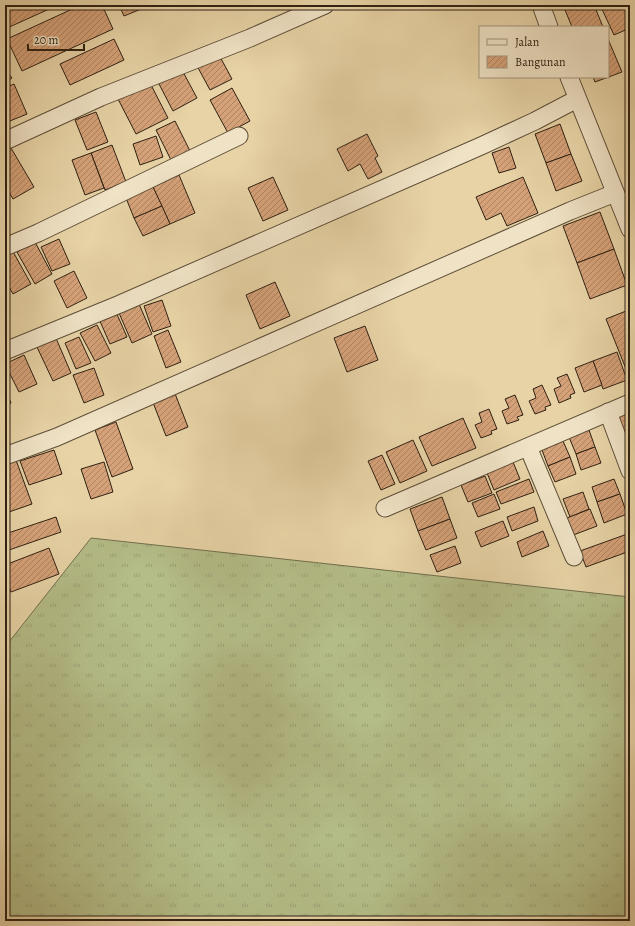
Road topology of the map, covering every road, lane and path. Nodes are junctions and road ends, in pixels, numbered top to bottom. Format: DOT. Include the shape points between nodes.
graph roads {
  1 [pos="325,5"];
  2 [pos="540,5"];
  3 [pos="549,26"];
  4 [pos="569,78"];
  5 [pos="577,99"];
  6 [pos="239,136"];
  7 [pos="5,141"];
  8 [pos="615,193"];
  9 [pos="630,229"];
  10 [pos="5,247"];
  11 [pos="5,350"];
  12 [pos="630,403"];
  13 [pos="608,412"];
  14 [pos="528,447"];
  15 [pos="5,456"];
  16 [pos="630,471"];
  17 [pos="385,508"];
  18 [pos="574,557"];
  1 -- 7 [label="street" via="250,38 101,97"];
  2 -- 3 [label="street"];
  4 -- 5 [label="street"];
  5 -- 8 [label="street"];
  5 -- 11 [label="street" via="467,152 127,300"];
  6 -- 10 [label="street"];
  8 -- 9 [label="street"];
  8 -- 15 [label="street" via="58,437"];
  12 -- 13 [label="street"];
  13 -- 14 [label="street"];
  13 -- 16 [label="street"];
  14 -- 17 [label="street"];
  14 -- 18 [label="street"];
}
